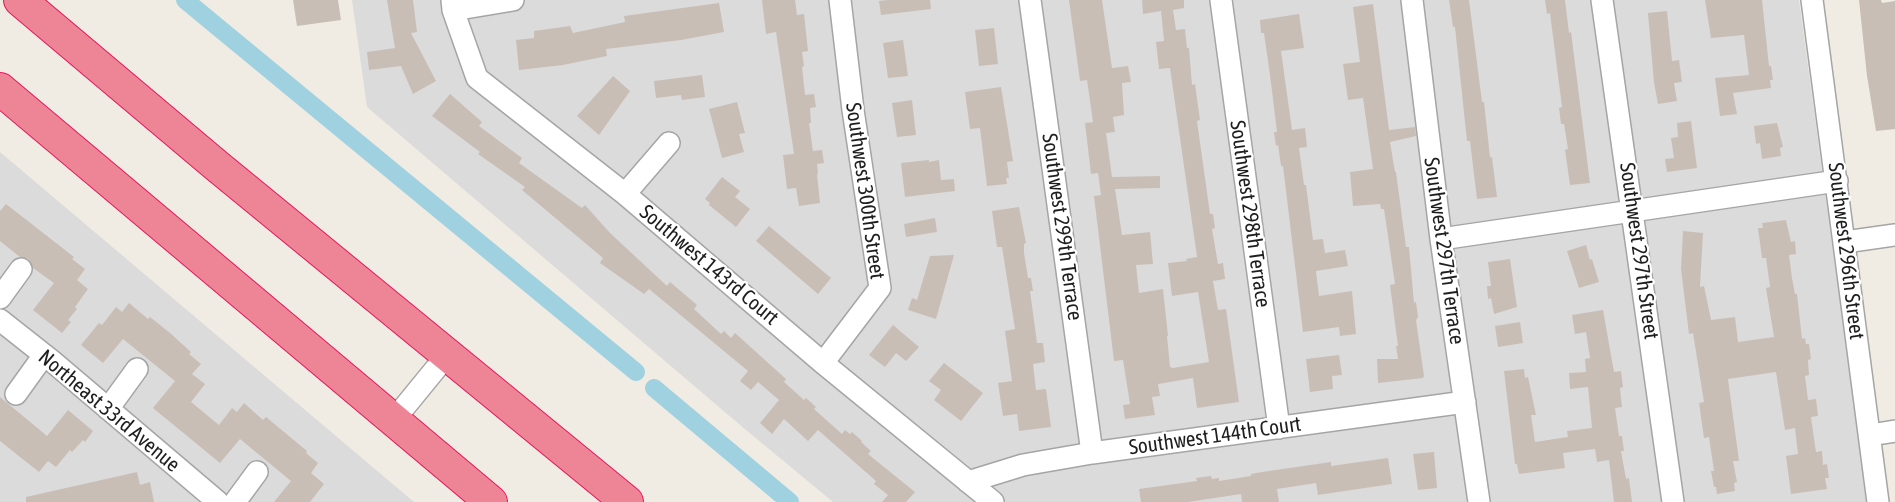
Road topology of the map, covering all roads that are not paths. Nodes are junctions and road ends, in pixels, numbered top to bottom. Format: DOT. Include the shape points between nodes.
graph roads {
  1 [pos="20,0"];
  2 [pos="513,0"];
  3 [pos="840,0"];
  4 [pos="1030,0"];
  5 [pos="1221,0"];
  6 [pos="1412,0"];
  7 [pos="1602,0"];
  8 [pos="1812,0"];
  9 [pos="453,5"];
  10 [pos="0,89"];
  11 [pos="669,143"];
  12 [pos="1837,180"];
  13 [pos="625,194"];
  14 [pos="1633,210"];
  15 [pos="1895,235"];
  16 [pos="1441,239"];
  17 [pos="1845,242"];
  18 [pos="21,269"];
  19 [pos="0,298"];
  20 [pos="0,320"];
  21 [pos="44,355"];
  22 [pos="447,355"];
  23 [pos="823,363"];
  24 [pos="137,369"];
  25 [pos="16,394"];
  26 [pos="1465,402"];
  27 [pos="108,409"];
  28 [pos="393,420"];
  29 [pos="1279,428"];
  30 [pos="1895,431"];
  31 [pos="1870,435"];
  32 [pos="1092,453"];
  33 [pos="257,472"];
  34 [pos="968,482"];
  35 [pos="218,502"];
  36 [pos="235,502"];
  37 [pos="491,502"];
  38 [pos="627,502"];
  39 [pos="993,502"];
  40 [pos="1479,502"];
  41 [pos="1673,502"];
  42 [pos="1878,502"];
  1 -- 22 [label="highway"];
  2 -- 9 [label="street"];
  3 -- 23 [label="street, Southwest 300th Street" via="879,288"];
  4 -- 32 [label="street, Southwest 299th Terrace"];
  5 -- 29 [label="street, Southwest 298th Terrace"];
  6 -- 16 [label="street, Southwest 297th Terrace"];
  7 -- 14 [label="street, Southwest 297th Street"];
  8 -- 12 [label="street, Southwest 296th Street"];
  9 -- 13 [label="street, Southwest 143rd Court" via="477,78"];
  10 -- 28 [label="highway"];
  11 -- 13 [label="street"];
  12 -- 14 [label="street"];
  12 -- 17 [label="street, Southwest 296th Street"];
  13 -- 23 [label="street, Southwest 143rd Court"];
  14 -- 16 [label="street"];
  14 -- 41 [label="street, Southwest 297th Street"];
  15 -- 17 [label="street"];
  16 -- 26 [label="street, Southwest 297th Terrace"];
  17 -- 31 [label="street, Southwest 296th Street"];
  18 -- 19 [label="street"];
  20 -- 21 [label="street, Northeast 33rd Avenue"];
  21 -- 25 [label="street"];
  21 -- 27 [label="street, Northeast 33rd Avenue"];
  22 -- 28 [label="street"];
  22 -- 38 [label="highway"];
  23 -- 34 [label="street, Southwest 143rd Court"];
  24 -- 27 [label="street"];
  26 -- 29 [label="street, Southwest 144th Court"];
  26 -- 40 [label="street, Southwest 297th Terrace"];
  27 -- 35 [label="street, Northeast 33rd Avenue"];
  28 -- 37 [label="highway"];
  29 -- 32 [label="street, Southwest 144th Court"];
  30 -- 31 [label="street"];
  31 -- 42 [label="street, Southwest 296th Street"];
  32 -- 34 [label="street, Southwest 144th Court" via="1023,465"];
  33 -- 36 [label="street"];
  34 -- 39 [label="street, Southwest 143rd Court"];
}
